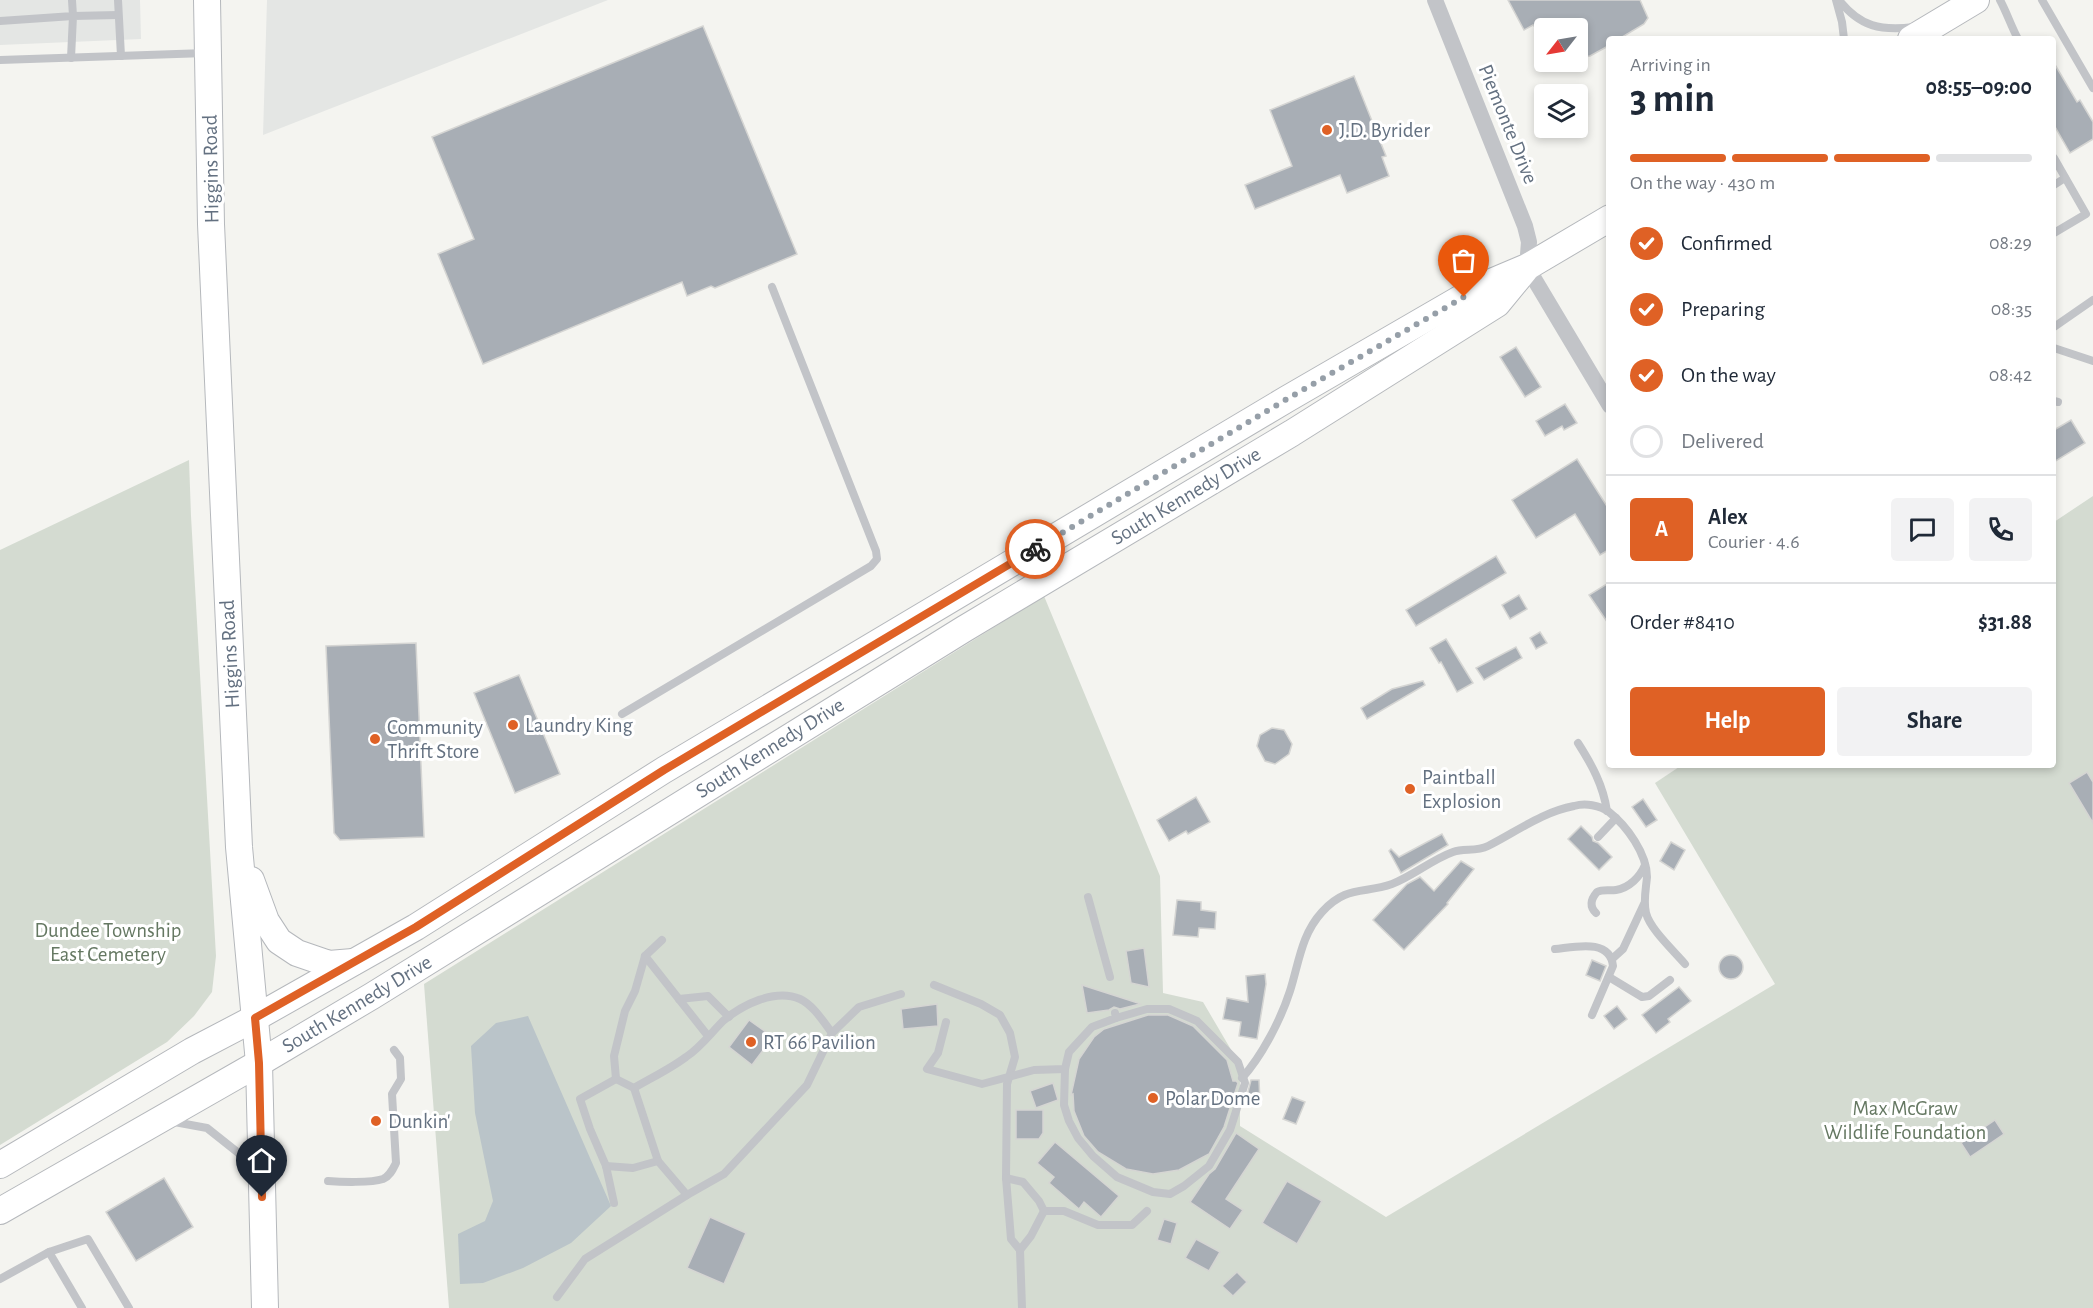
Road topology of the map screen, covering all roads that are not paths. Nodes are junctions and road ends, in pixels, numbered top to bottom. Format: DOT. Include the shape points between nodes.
graph roads {
  1 [pos="72,0"];
  2 [pos="118,0"];
  3 [pos="207,0"];
  4 [pos="1434,0"];
  5 [pos="1837,0"];
  6 [pos="1976,0"];
  7 [pos="2000,0"];
  8 [pos="2042,0"];
  9 [pos="118,15"];
  10 [pos="73,16"];
  11 [pos="0,21"];
  12 [pos="1938,23"];
  13 [pos="1844,36"];
  14 [pos="1916,36"];
  15 [pos="2016,36"];
  16 [pos="208,53"];
  17 [pos="121,56"];
  18 [pos="71,57"];
  19 [pos="0,60"];
  20 [pos="2093,88"];
  21 [pos="2056,162"];
  22 [pos="2065,178"];
  23 [pos="2056,184"];
  24 [pos="1606,220"];
  25 [pos="2056,232"];
  26 [pos="1527,267"];
  27 [pos="772,287"];
  28 [pos="2093,300"];
  29 [pos="2056,326"];
  30 [pos="2056,349"];
  31 [pos="2093,362"];
  32 [pos="1606,399"];
  33 [pos="621,714"];
  34 [pos="1578,743"];
  35 [pos="1607,811"];
  36 [pos="1616,818"];
  37 [pos="1598,837"];
  38 [pos="239,847"];
  39 [pos="1646,865"];
  40 [pos="1088,897"];
  41 [pos="1645,903"];
  42 [pos="1596,913"];
  43 [pos="662,940"];
  44 [pos="1555,949"];
  45 [pos="645,956"];
  46 [pos="1612,959"];
  47 [pos="356,962"];
  48 [pos="1684,964"];
  49 [pos="1110,976"];
  50 [pos="1609,977"];
  51 [pos="1670,980"];
  52 [pos="934,985"];
  53 [pos="902,994"];
  54 [pos="679,999"];
  55 [pos="1592,1015"];
  56 [pos="729,1017"];
  57 [pos="255,1018"];
  58 [pos="946,1022"];
  59 [pos="832,1033"];
  60 [pos="708,1036"];
  61 [pos="394,1050"];
  62 [pos="259,1063"];
  63 [pos="1065,1069"];
  64 [pos="1010,1076"];
  65 [pos="1242,1078"];
  66 [pos="616,1079"];
  67 [pos="634,1088"];
  68 [pos="159,1119"];
  69 [pos="658,1161"];
  70 [pos="0,1165"];
  71 [pos="606,1166"];
  72 [pos="262,1176"];
  73 [pos="1006,1178"];
  74 [pos="328,1181"];
  75 [pos="687,1195"];
  76 [pos="614,1203"];
  77 [pos="1147,1210"];
  78 [pos="0,1211"];
  79 [pos="1044,1211"];
  80 [pos="1020,1250"];
  81 [pos="49,1252"];
  82 [pos="0,1279"];
  83 [pos="557,1297"];
  84 [pos="82,1308"];
  85 [pos="129,1308"];
  86 [pos="265,1308"];
  87 [pos="1022,1308"];
  1 -- 10 [label="lane"];
  2 -- 9 [label="lane"];
  3 -- 16 [label="main road, Higgins Road"];
  4 -- 26 [label="street, Piemonte Drive" via="1525,226 1529,242"];
  5 -- 12 [label="lane" via="1855,16 1878,28"];
  5 -- 13 [label="lane"];
  6 -- 12 [label="main road"];
  7 -- 15 [label="lane"];
  8 -- 20 [label="lane"];
  9 -- 10 [label="lane"];
  9 -- 17 [label="lane"];
  10 -- 11 [label="lane"];
  10 -- 18 [label="lane"];
  12 -- 14 [label="main road"];
  16 -- 17 [label="lane"];
  16 -- 38 [label="main road, Higgins Road" via="211,224"];
  17 -- 18 [label="lane"];
  18 -- 19 [label="lane"];
  21 -- 22 [label="lane"];
  22 -- 23 [label="lane"];
  22 -- 25 [label="lane" via="2086,214"];
  24 -- 26 [label="main road, South Kennedy Drive"];
  26 -- 32 [label="street"];
  26 -- 47 [label="main road, South Kennedy Drive" via="1482,286 674,764"];
  26 -- 62 [label="main road, South Kennedy Drive" via="1497,304"];
  27 -- 33 [label="lane" via="877,559"];
  28 -- 29 [label="lane"];
  30 -- 31 [label="lane"];
  34 -- 35 [label="lane" via="1596,773"];
  35 -- 36 [label="lane"];
  35 -- 65 [label="lane" via="1584,805 1567,807 1487,847 1453,852 1398,881 1355,890 1334,901 1306,935 1284,1007 1255,1064"];
  36 -- 37 [label="lane"];
  36 -- 39 [label="lane"];
  38 -- 47 [label="main road" via="267,921 279,941 297,953 329,964"];
  38 -- 57 [label="main road, Higgins Road"];
  39 -- 41 [label="lane"];
  39 -- 42 [label="lane" via="1629,885 1597,892 1591,905"];
  40 -- 49 [label="lane"];
  41 -- 46 [label="lane" via="1623,949"];
  41 -- 48 [label="lane" via="1650,922"];
  43 -- 45 [label="lane"];
  44 -- 46 [label="lane" via="1595,946"];
  45 -- 54 [label="lane"];
  45 -- 66 [label="lane" via="635,991 624,1011 614,1056"];
  46 -- 50 [label="lane"];
  47 -- 57 [label="main road, South Kennedy Drive"];
  50 -- 51 [label="lane" via="1642,998"];
  50 -- 55 [label="lane"];
  52 -- 64 [label="lane" via="1000,1015 1010,1033 1015,1057"];
  53 -- 59 [label="lane" via="859,1007"];
  54 -- 56 [label="lane" via="708,996"];
  54 -- 60 [label="lane"];
  56 -- 59 [label="lane" via="765,998 785,995 802,1000"];
  56 -- 60 [label="lane"];
  57 -- 62 [label="main road, Higgins Road"];
  57 -- 70 [label="main road, South Kennedy Drive"];
  58 -- 64 [label="lane" via="938,1053 927,1069 982,1084"];
  59 -- 75 [label="lane" via="807,1085 724,1174"];
  60 -- 67 [label="lane" via="688,1057"];
  61 -- 74 [label="lane" via="400,1058 401,1079 392,1094 396,1163 383,1179"];
  62 -- 68 [label="main road, South Kennedy Drive"];
  62 -- 72 [label="main road, Higgins Road"];
  63 -- 64 [label="lane"];
  63 -- 65 [label="lane" via="1069,1052 1092,1027 1115,1015 1169,1009 1197,1021 1238,1062"];
  63 -- 65 [label="lane" via="1064,1105 1078,1138 1093,1156 1117,1177 1153,1192 1170,1194 1209,1166 1230,1130 1245,1083"];
  64 -- 73 [label="lane"];
  66 -- 67 [label="lane"];
  66 -- 71 [label="lane" via="580,1099"];
  67 -- 69 [label="lane"];
  68 -- 72 [label="lane" via="207,1128"];
  68 -- 78 [label="main road, South Kennedy Drive"];
  69 -- 71 [label="lane" via="633,1168"];
  69 -- 75 [label="lane"];
  71 -- 76 [label="lane"];
  72 -- 86 [label="main road, Higgins Road"];
  73 -- 79 [label="lane" via="1023,1182"];
  73 -- 80 [label="lane" via="1011,1239"];
  75 -- 83 [label="lane" via="585,1259"];
  77 -- 79 [label="lane" via="1132,1225 1098,1225 1064,1211"];
  79 -- 80 [label="lane"];
  80 -- 87 [label="lane"];
  81 -- 82 [label="lane"];
  81 -- 84 [label="lane"];
  81 -- 85 [label="lane" via="88,1239"];
}
